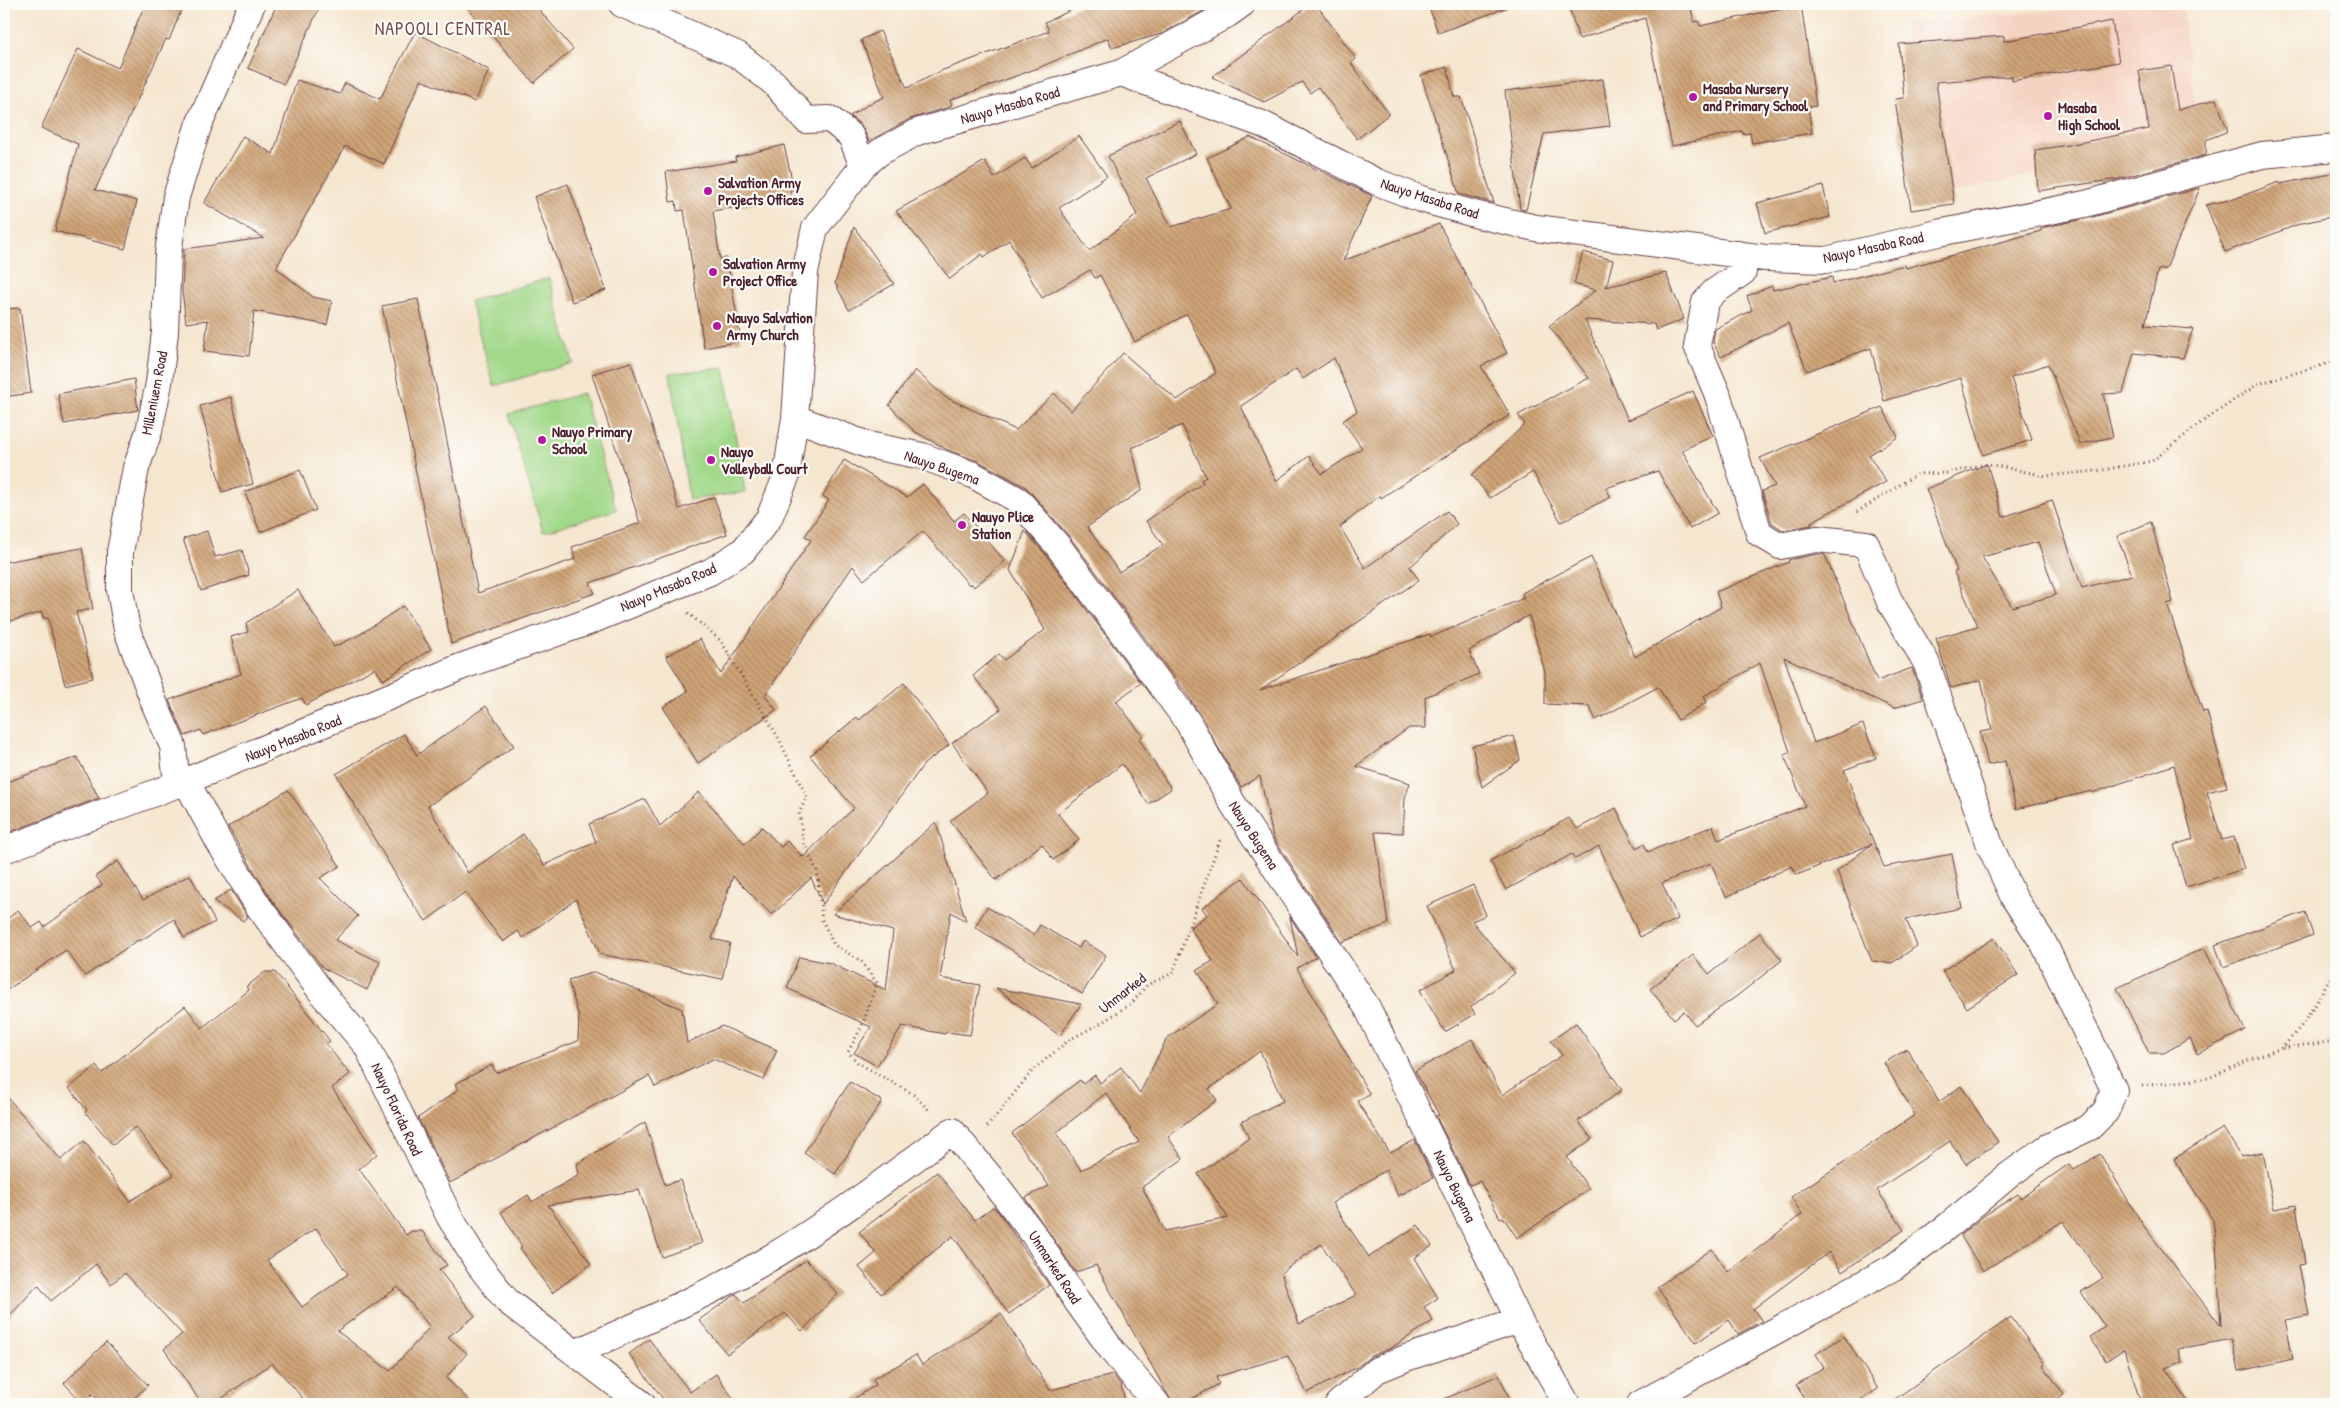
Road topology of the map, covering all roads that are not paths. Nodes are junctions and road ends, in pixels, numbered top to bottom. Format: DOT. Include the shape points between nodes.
graph roads {
  1 [pos="252,4"];
  2 [pos="622,4"];
  3 [pos="1232,7"];
  4 [pos="1121,74"];
  5 [pos="2336,148"];
  6 [pos="863,166"];
  7 [pos="1738,254"];
  8 [pos="795,418"];
  9 [pos="182,783"];
  10 [pos="4,850"];
  11 [pos="1519,1320"];
  12 [pos="575,1352"];
  13 [pos="642,1404"];
  14 [pos="1157,1404"];
  15 [pos="1338,1404"];
  16 [pos="1567,1404"];
  17 [pos="1640,1404"];
  1 -- 9 [label="street, Milleniuem Road" via="198,127 176,197 168,254 159,383 149,431 136,468 120,552 120,590 127,630 173,746"];
  2 -- 6 [label="street" via="738,55 774,83 806,120 830,119 850,136"];
  3 -- 4 [label="street"];
  4 -- 6 [label="street, Nauyo Masaba Road" via="917,132 880,152"];
  4 -- 7 [label="street, Nauyo Masaba Road" via="1262,124 1377,182 1422,199 1536,228"];
  5 -- 7 [label="street, Nauyo Masaba Road" via="2262,155 2085,204 1938,233 1826,260"];
  6 -- 8 [label="street, Nauyo Masaba Road" via="815,228 805,272"];
  7 -- 17 [label="street" via="1743,272 1705,302 1697,346 1717,393 1759,533 1780,546 1817,539 1866,544 1889,600 1926,662 1991,848 2014,898 2044,944 2114,1090 2106,1111 2090,1127 2048,1148 2009,1175 1894,1268"];
  8 -- 9 [label="street, Nauyo Masaba Road" via="786,477 769,518 743,551 710,572 588,622 463,666"];
  8 -- 11 [label="street, Nauyo Bugema" via="868,445 922,456 973,474 1018,500 1058,546 1188,722 1233,804 1367,1007"];
  9 -- 10 [label="street, Nauyo Masaba Road"];
  9 -- 12 [label="street, Nauyo Florida Road" via="259,907 367,1046 449,1216 479,1265 507,1301"];
  11 -- 15 [label="street" via="1377,1370"];
  11 -- 16 [label="street, Nauyo Bugema"];
  12 -- 13 [label="street, Nauyo Florida Road"];
  12 -- 14 [label="street, Unmarked Road" via="655,1317 757,1266 807,1235 952,1131 1034,1235 1114,1353"];
}
